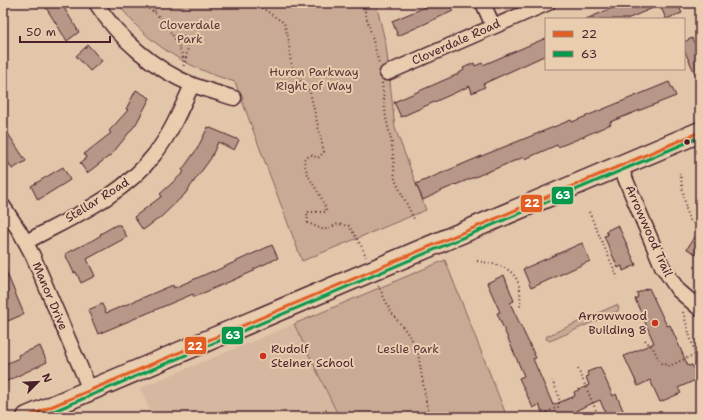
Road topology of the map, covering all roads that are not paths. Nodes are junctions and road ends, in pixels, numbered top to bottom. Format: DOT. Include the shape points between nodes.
graph roads {
  1 [pos="96,3"];
  2 [pos="483,3"];
  3 [pos="548,3"];
  4 [pos="493,26"];
  5 [pos="382,73"];
  6 [pos="192,85"];
  7 [pos="234,98"];
  8 [pos="700,132"];
  9 [pos="620,166"];
  10 [pos="3,206"];
  11 [pos="26,242"];
  12 [pos="700,309"];
  13 [pos="90,390"];
  14 [pos="27,417"];
  1 -- 6 [label="street" via="143,55"];
  2 -- 4 [label="street"];
  3 -- 4 [label="street, Cloverdale Road"];
  4 -- 5 [label="street, Cloverdale Road"];
  6 -- 7 [label="street"];
  6 -- 11 [label="street, Stellar Road" via="163,142 135,176 109,195"];
  8 -- 9 [label="main road"];
  9 -- 12 [label="street, Arrowwood Trail" via="659,260 678,290"];
  9 -- 13 [label="main road"];
  10 -- 11 [label="street, Manor Drive"];
  11 -- 13 [label="street, Manor Drive"];
  13 -- 14 [label="main road"];
}
